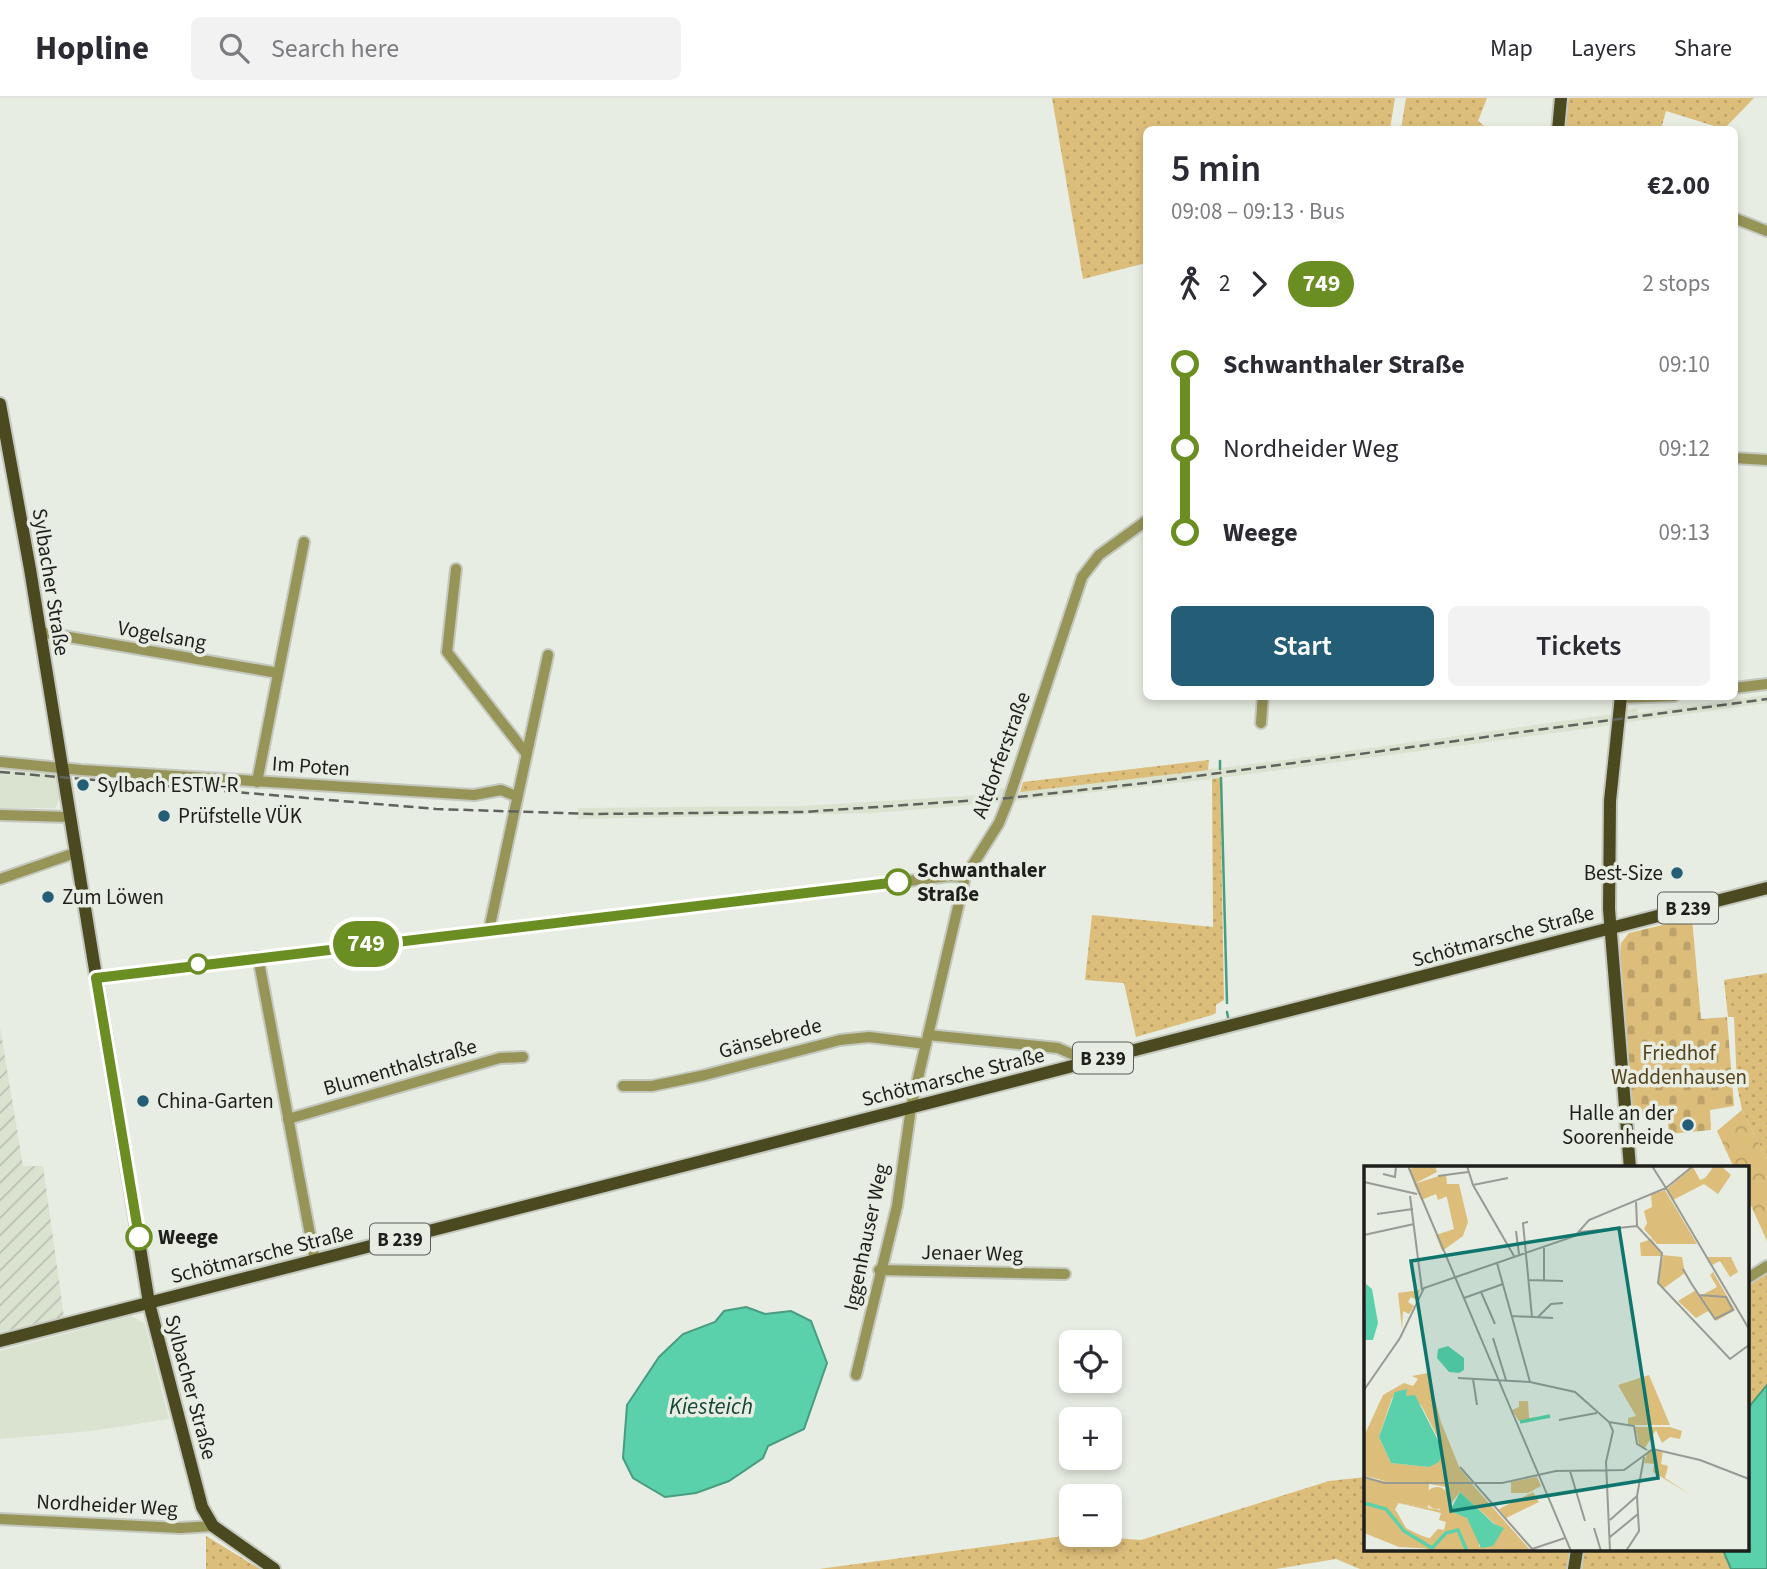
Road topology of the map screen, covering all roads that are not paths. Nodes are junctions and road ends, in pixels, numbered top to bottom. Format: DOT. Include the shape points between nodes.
graph roads {
  1 [pos="1561,98"];
  2 [pos="1558,126"];
  3 [pos="1738,220"];
  4 [pos="1767,231"];
  5 [pos="0,404"];
  6 [pos="1738,458"];
  7 [pos="1767,460"];
  8 [pos="1143,523"];
  9 [pos="304,542"];
  10 [pos="456,569"];
  11 [pos="40,632"];
  12 [pos="548,655"];
  13 [pos="278,673"];
  14 [pos="1767,684"];
  15 [pos="1738,688"];
  16 [pos="1263,700"];
  17 [pos="1620,700"];
  18 [pos="1261,723"];
  19 [pos="525,752"];
  20 [pos="0,762"];
  21 [pos="61,766"];
  22 [pos="257,782"];
  23 [pos="516,796"];
  24 [pos="0,815"];
  25 [pos="69,817"];
  26 [pos="75,853"];
  27 [pos="965,877"];
  28 [pos="0,879"];
  29 [pos="1767,888"];
  30 [pos="1609,928"];
  31 [pos="489,930"];
  32 [pos="258,957"];
  33 [pos="96,978"];
  34 [pos="927,1039"];
  35 [pos="1076,1056"];
  36 [pos="523,1057"];
  37 [pos="624,1086"];
  38 [pos="911,1108"];
  39 [pos="288,1119"];
  40 [pos="1630,1166"];
  41 [pos="315,1261"];
  42 [pos="1767,1266"];
  43 [pos="879,1270"];
  44 [pos="1065,1274"];
  45 [pos="1750,1277"];
  46 [pos="149,1303"];
  47 [pos="0,1341"];
  48 [pos="856,1375"];
  49 [pos="0,1519"];
  50 [pos="213,1526"];
  51 [pos="274,1569"];
  1 -- 2 [label="main road"];
  3 -- 4 [label="street"];
  5 -- 11 [label="main road, Sylbacher Straße"];
  6 -- 7 [label="street"];
  8 -- 27 [label="street, Altdorferstraße" via="1099,555 1082,577 1009,798"];
  9 -- 13 [label="street"];
  10 -- 19 [label="street" via="447,652"];
  11 -- 13 [label="street, Vogelsang"];
  11 -- 21 [label="main road, Sylbacher Straße"];
  12 -- 19 [label="street"];
  13 -- 22 [label="street"];
  14 -- 15 [label="street"];
  16 -- 18 [label="street"];
  17 -- 30 [label="main road" via="1610,801"];
  19 -- 23 [label="street"];
  20 -- 21 [label="street"];
  21 -- 22 [label="street, Im Poten"];
  21 -- 25 [label="main road, Sylbacher Straße"];
  22 -- 23 [label="street, Im Poten" via="474,795 501,790"];
  23 -- 31 [label="street"];
  24 -- 25 [label="street"];
  25 -- 26 [label="main road, Sylbacher Straße"];
  26 -- 28 [label="street"];
  26 -- 33 [label="main road, Sylbacher Straße"];
  27 -- 31 [label="street"];
  27 -- 34 [label="street, Altdorferstraße"];
  29 -- 30 [label="main road, Schötmarsche Straße / B 239"];
  30 -- 38 [label="main road, Schötmarsche Straße / B 239"];
  30 -- 40 [label="main road"];
  31 -- 32 [label="street"];
  32 -- 33 [label="street"];
  32 -- 39 [label="street"];
  33 -- 46 [label="main road, Sylbacher Straße"];
  34 -- 35 [label="street, Gänsebrede" via="1058,1048"];
  34 -- 37 [label="street, Gänsebrede" via="841,1040 705,1075 652,1086"];
  34 -- 38 [label="street, Altdorferstraße"];
  36 -- 39 [label="street, Blumenthalstraße" via="500,1058"];
  38 -- 41 [label="main road, Schötmarsche Straße / B 239"];
  38 -- 43 [label="street, Iggenhauser Weg" via="897,1206"];
  39 -- 41 [label="street"];
  41 -- 46 [label="main road, Schötmarsche Straße / B 239"];
  42 -- 45 [label="street"];
  43 -- 44 [label="street, Jenaer Weg"];
  43 -- 48 [label="street, Iggenhauser Weg"];
  46 -- 47 [label="main road, B 239"];
  46 -- 50 [label="main road, Sylbacher Straße" via="202,1507"];
  49 -- 50 [label="street, Nordheider Weg"];
  50 -- 51 [label="main road"];
}
